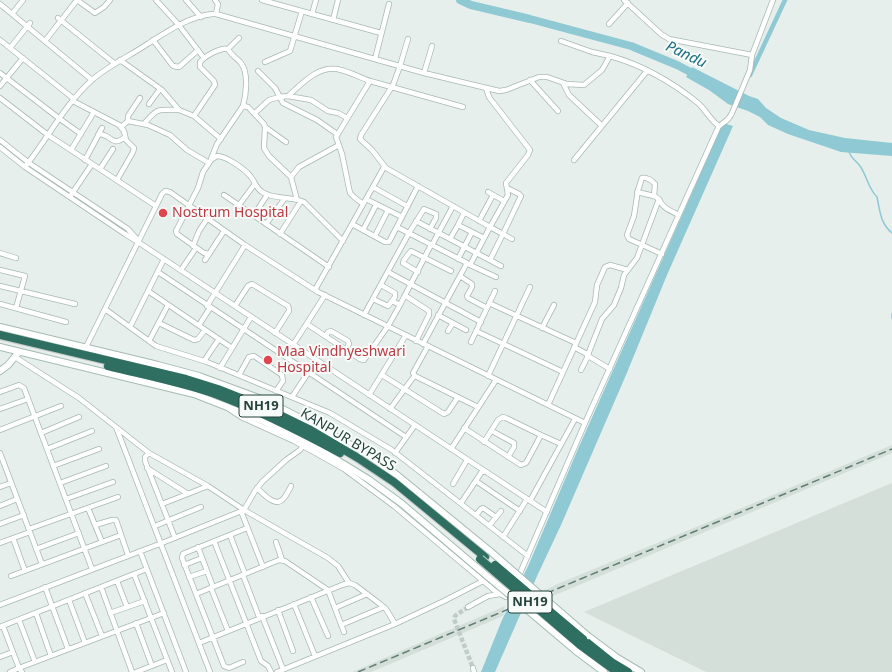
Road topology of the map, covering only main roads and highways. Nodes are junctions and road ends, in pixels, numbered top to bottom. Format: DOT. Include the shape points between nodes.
graph roads {
  1 [pos="0,327"];
  2 [pos="0,335"];
  3 [pos="0,340"];
  4 [pos="0,347"];
  5 [pos="17,355"];
  6 [pos="1,370"];
  7 [pos="582,643"];
  8 [pos="604,672"];
  9 [pos="617,672"];
  10 [pos="628,672"];
  11 [pos="641,672"];
  1 -- 7 [label="main road, bridge" via="218,382 273,404 362,451 397,476 519,576"];
  2 -- 7 [label="highway, KANPUR BYPASS / NH19, bridge" via="205,385 266,408 309,429 394,482 485,556"];
  3 -- 7 [label="highway, KANPUR BYPASS / NH19, bridge" via="184,384 262,412 306,434 356,462 388,485"];
  4 -- 5 [label="main road"];
  5 -- 6 [label="main road"];
  5 -- 7 [label="main road, bridge" via="194,394 263,421 319,449 401,503"];
  7 -- 8 [label="main road"];
  7 -- 9 [label="highway, KANPUR BYPASS / NH19"];
  7 -- 10 [label="highway, KANPUR BYPASS / NH19"];
  7 -- 11 [label="main road" via="616,657"];
}
